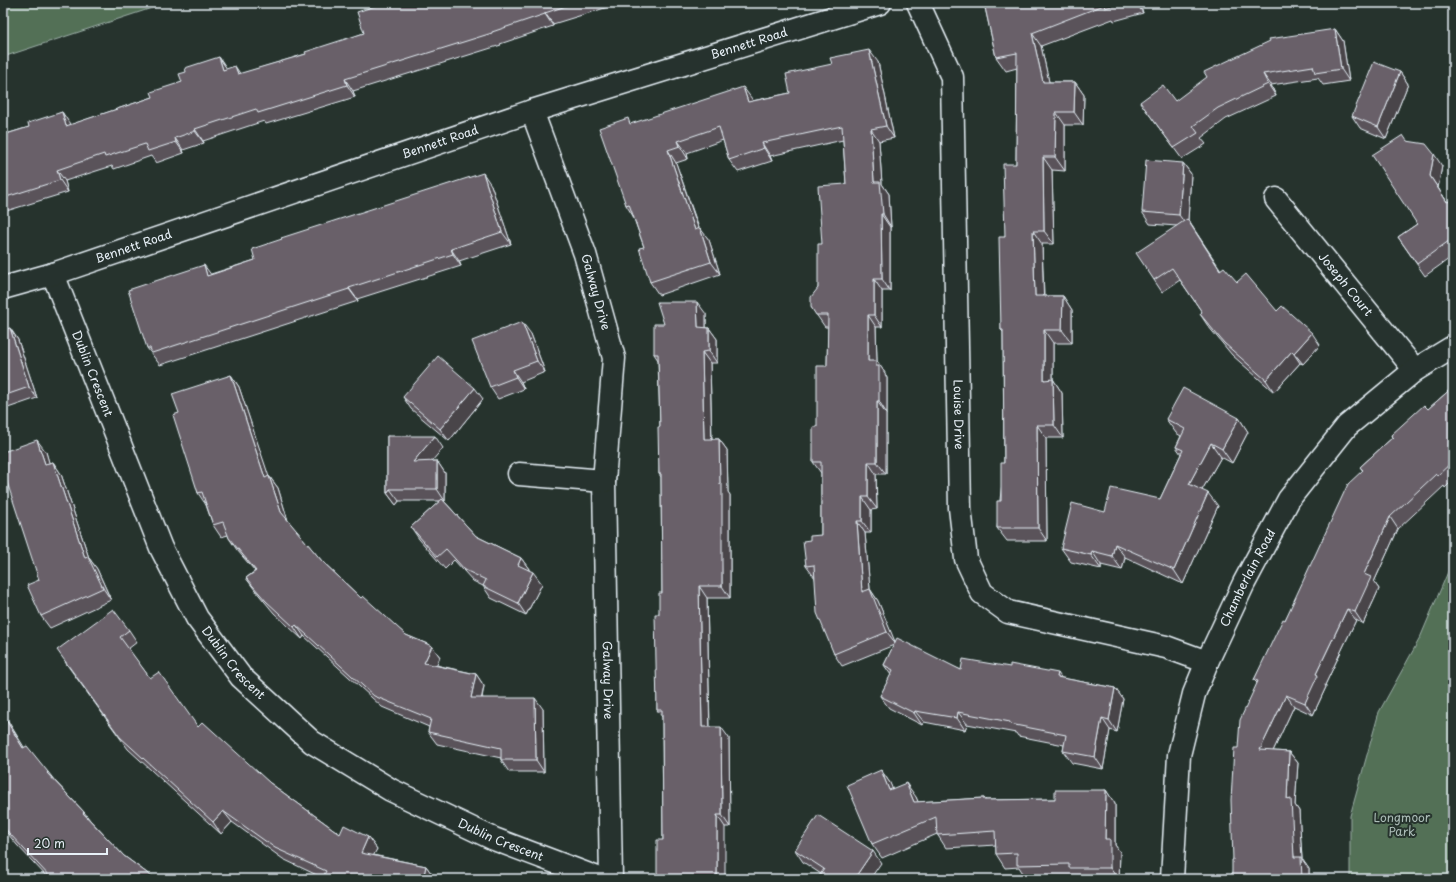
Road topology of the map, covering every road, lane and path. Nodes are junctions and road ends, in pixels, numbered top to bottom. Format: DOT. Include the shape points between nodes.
graph roads {
  1 [pos="880,3"];
  2 [pos="918,3"];
  3 [pos="532,111"];
  4 [pos="1276,199"];
  5 [pos="53,274"];
  6 [pos="3,288"];
  7 [pos="1453,347"];
  8 [pos="1415,370"];
  9 [pos="519,474"];
  10 [pos="604,481"];
  11 [pos="1206,662"];
  12 [pos="600,879"];
  13 [pos="611,879"];
  14 [pos="1172,879"];
  1 -- 3 [label="street, Bennett Road"];
  2 -- 11 [label="street, Louise Drive" via="952,77 960,508 966,559 982,593 1008,612 1166,647"];
  3 -- 5 [label="street, Bennett Road"];
  3 -- 10 [label="street, Galway Drive" via="586,254 614,358"];
  4 -- 8 [label="street, Joseph Court"];
  5 -- 6 [label="street, Bennett Road"];
  5 -- 12 [label="street, Dublin Crescent" via="161,548 197,618 241,677 312,742 391,790 494,839"];
  7 -- 8 [label="street, Chamberlain Road"];
  8 -- 11 [label="street, Chamberlain Road" via="1347,426 1289,499"];
  9 -- 10 [label="street"];
  10 -- 13 [label="street, Galway Drive"];
  11 -- 14 [label="street, Chamberlain Road" via="1194,694 1179,755"];
}
